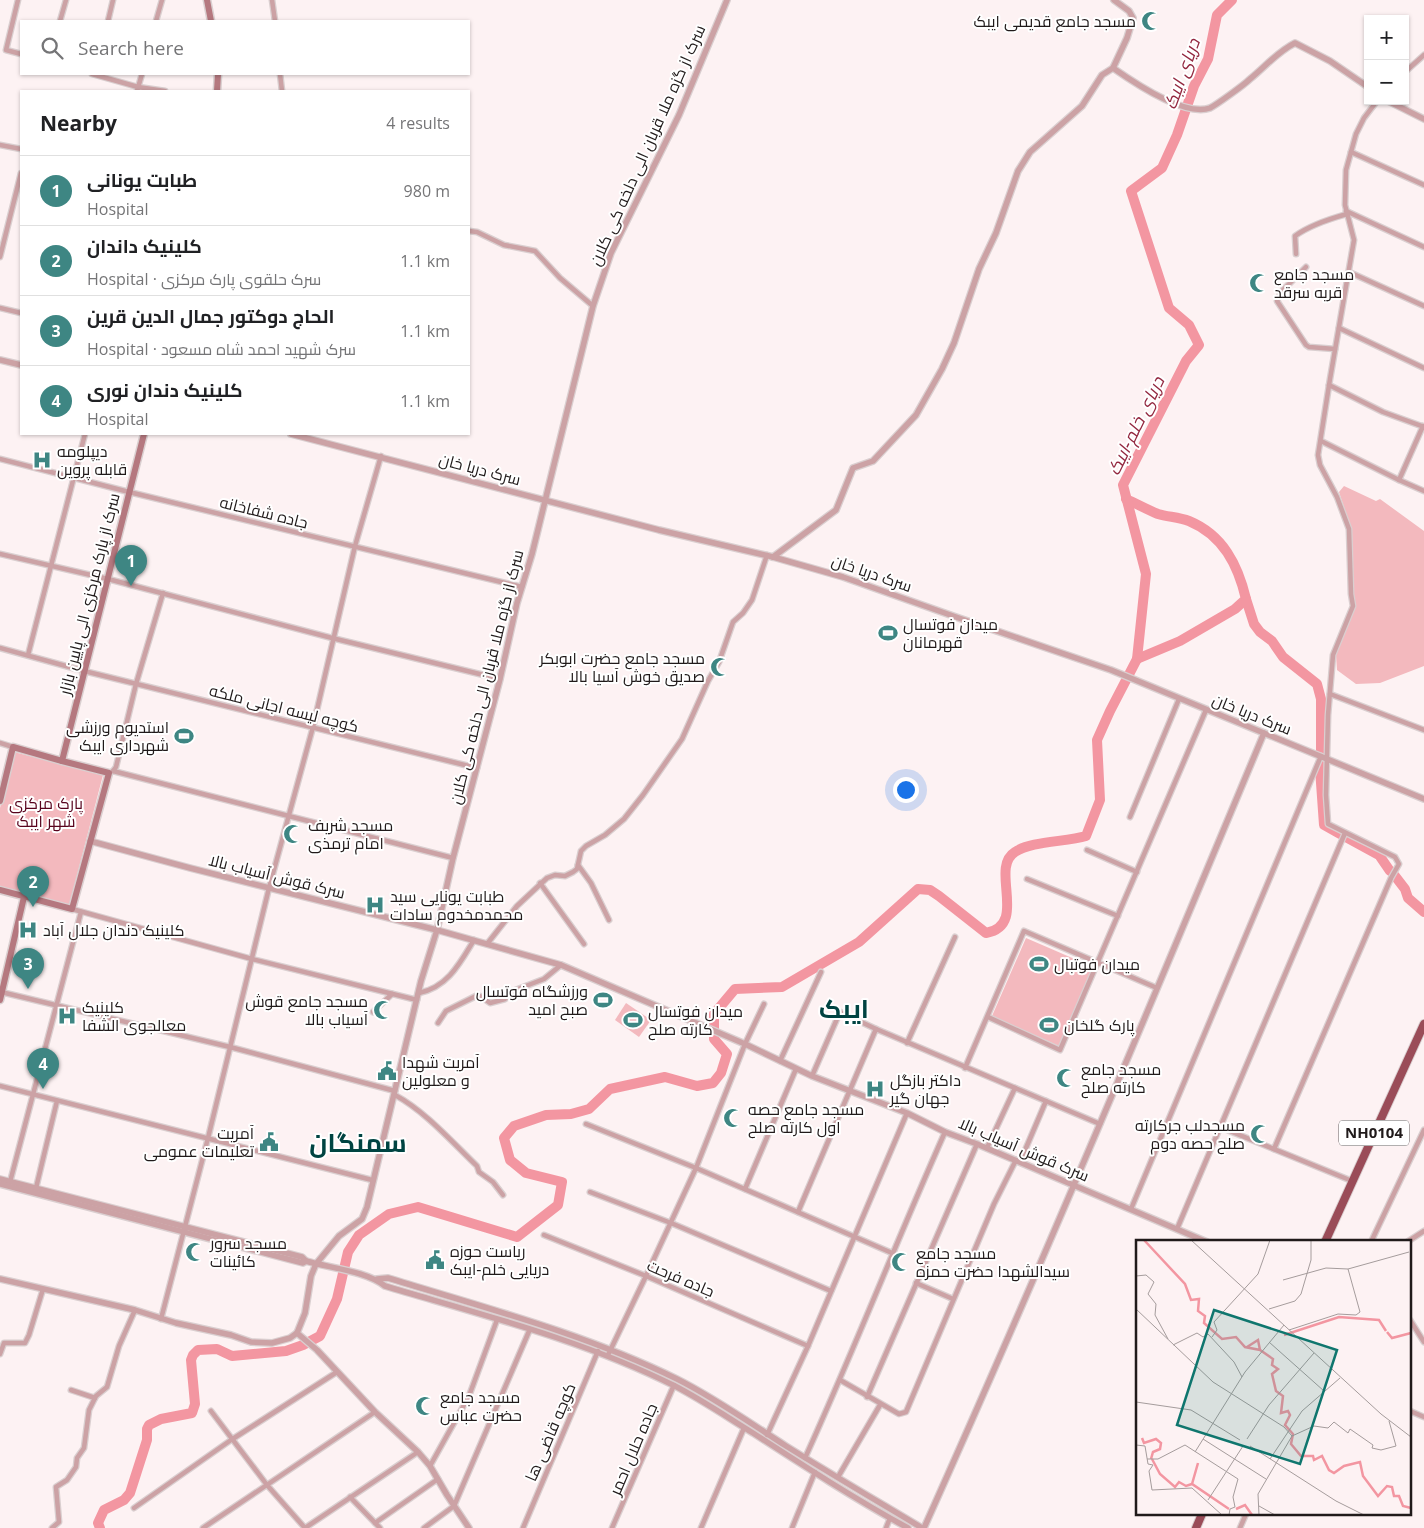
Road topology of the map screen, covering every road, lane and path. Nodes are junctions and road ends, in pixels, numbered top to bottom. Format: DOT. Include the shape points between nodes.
graph roads {
  1 [pos="18,0"];
  2 [pos="66,0"];
  3 [pos="113,0"];
  4 [pos="162,0"];
  5 [pos="207,0"];
  6 [pos="272,0"];
  7 [pos="727,0"];
  8 [pos="1114,0"];
  9 [pos="60,20"];
  10 [pos="108,20"];
  11 [pos="156,20"];
  12 [pos="211,20"];
  13 [pos="275,20"];
  14 [pos="20,54"];
  15 [pos="1424,55"];
  16 [pos="1113,68"];
  17 [pos="1409,68"];
  18 [pos="96,75"];
  19 [pos="142,75"];
  20 [pos="218,75"];
  21 [pos="280,75"];
  22 [pos="1364,84"];
  23 [pos="138,89"];
  24 [pos="152,90"];
  25 [pos="217,90"];
  26 [pos="282,90"];
  27 [pos="1374,105"];
  28 [pos="1396,105"];
  29 [pos="1424,119"];
  30 [pos="0,145"];
  31 [pos="20,149"];
  32 [pos="1351,152"];
  33 [pos="20,177"];
  34 [pos="1424,185"];
  35 [pos="1347,212"];
  36 [pos="470,231"];
  37 [pos="1424,247"];
  38 [pos="1296,254"];
  39 [pos="0,257"];
  40 [pos="1306,267"];
  41 [pos="1349,272"];
  42 [pos="593,306"];
  43 [pos="1424,306"];
  44 [pos="0,308"];
  45 [pos="20,313"];
  46 [pos="1339,328"];
  47 [pos="1335,349"];
  48 [pos="0,360"];
  49 [pos="20,365"];
  50 [pos="1424,368"];
  51 [pos="1329,385"];
  52 [pos="1424,427"];
  53 [pos="86,435"];
  54 [pos="144,435"];
  55 [pos="295,435"];
  56 [pos="1321,441"];
  57 [pos="381,456"];
  58 [pos="0,459"];
  59 [pos="75,478"];
  60 [pos="1399,480"];
  61 [pos="1424,491"];
  62 [pos="129,492"];
  63 [pos="544,500"];
  64 [pos="355,546"];
  65 [pos="0,554"];
  66 [pos="770,556"];
  67 [pos="50,566"];
  68 [pos="108,579"];
  69 [pos="522,587"];
  70 [pos="163,593"];
  71 [pos="332,638"];
  72 [pos="0,648"];
  73 [pos="28,655"];
  74 [pos="84,672"];
  75 [pos="500,679"];
  76 [pos="136,684"];
  77 [pos="1330,694"];
  78 [pos="1179,699"];
  79 [pos="1206,710"];
  80 [pos="312,728"];
  81 [pos="1424,730"];
  82 [pos="1264,733"];
  83 [pos="0,743"];
  84 [pos="14,747"];
  85 [pos="1321,756"];
  86 [pos="1328,759"];
  87 [pos="62,762"];
  88 [pos="477,768"];
  89 [pos="111,772"];
  90 [pos="1424,799"];
  91 [pos="0,801"];
  92 [pos="288,816"];
  93 [pos="1130,817"];
  94 [pos="1345,833"];
  95 [pos="90,841"];
  96 [pos="1087,850"];
  97 [pos="453,858"];
  98 [pos="578,864"];
  99 [pos="1137,872"];
  100 [pos="1027,879"];
  101 [pos="540,883"];
  102 [pos="270,888"];
  103 [pos="0,890"];
  104 [pos="24,897"];
  105 [pos="72,909"];
  106 [pos="81,912"];
  107 [pos="1118,916"];
  108 [pos="609,920"];
  109 [pos="437,930"];
  110 [pos="954,937"];
  111 [pos="474,940"];
  112 [pos="487,944"];
  113 [pos="584,944"];
  114 [pos="252,959"];
  115 [pos="1098,963"];
  116 [pos="562,965"];
  117 [pos="821,972"];
  118 [pos="1157,988"];
  119 [pos="1,992"];
  120 [pos="419,992"];
  121 [pos="392,994"];
  122 [pos="0,1000"];
  123 [pos="417,1000"];
  124 [pos="57,1004"];
  125 [pos="764,1004"];
  126 [pos="373,1012"];
  127 [pos="988,1017"];
  128 [pos="438,1023"];
  129 [pos="1424,1024"];
  130 [pos="876,1029"];
  131 [pos="907,1043"];
  132 [pos="745,1044"];
  133 [pos="230,1048"];
  134 [pos="780,1062"];
  135 [pos="965,1068"];
  136 [pos="796,1069"];
  137 [pos="812,1076"];
  138 [pos="0,1086"];
  139 [pos="1015,1088"];
  140 [pos="851,1091"];
  141 [pos="395,1093"];
  142 [pos="33,1095"];
  143 [pos="57,1101"];
  144 [pos="1046,1101"];
  145 [pos="907,1113"];
  146 [pos="586,1124"];
  147 [pos="1100,1124"];
  148 [pos="1220,1127"];
  149 [pos="1424,1130"];
  150 [pos="945,1132"];
  151 [pos="208,1138"];
  152 [pos="977,1144"];
  153 [pos="987,1148"];
  154 [pos="1274,1149"];
  155 [pos="1018,1161"];
  156 [pos="696,1168"];
  157 [pos="0,1179"];
  158 [pos="372,1180"];
  159 [pos="1352,1181"];
  160 [pos="10,1182"];
  161 [pos="0,1184"];
  162 [pos="1074,1185"];
  163 [pos="36,1188"];
  164 [pos="744,1189"];
  165 [pos="590,1192"];
  166 [pos="503,1195"];
  167 [pos="1131,1209"];
  168 [pos="798,1212"];
  169 [pos="670,1223"];
  170 [pos="183,1229"];
  171 [pos="1177,1229"];
  172 [pos="1424,1231"];
  173 [pos="544,1235"];
  174 [pos="854,1236"];
  175 [pos="1202,1240"];
  176 [pos="1326,1240"];
  177 [pos="1372,1240"];
  178 [pos="1410,1240"];
  179 [pos="892,1253"];
  180 [pos="320,1264"];
  181 [pos="646,1276"];
  182 [pos="0,1279"];
  183 [pos="377,1280"];
  184 [pos="916,1283"];
  185 [pos="43,1289"];
  186 [pos="831,1291"];
  187 [pos="954,1299"];
  188 [pos="135,1310"];
  189 [pos="161,1319"];
  190 [pos="497,1320"];
  191 [pos="1412,1323"];
  192 [pos="530,1329"];
  193 [pos="299,1335"];
  194 [pos="0,1338"];
  195 [pos="1424,1342"];
  196 [pos="4,1343"];
  197 [pos="808,1346"];
  198 [pos="599,1348"];
  199 [pos="609,1353"];
  200 [pos="0,1354"];
  201 [pos="337,1372"];
  202 [pos="676,1379"];
  203 [pos="840,1380"];
  204 [pos="674,1386"];
  205 [pos="71,1390"];
  206 [pos="867,1397"];
  207 [pos="95,1398"];
  208 [pos="880,1405"];
  209 [pos="211,1411"];
  210 [pos="375,1412"];
  211 [pos="1412,1412"];
  212 [pos="1424,1418"];
  213 [pos="744,1428"];
  214 [pos="768,1434"];
  215 [pos="231,1440"];
  216 [pos="764,1440"];
  217 [pos="418,1452"];
  218 [pos="805,1458"];
  219 [pos="430,1466"];
  220 [pos="815,1472"];
  221 [pos="838,1477"];
  222 [pos="438,1479"];
  223 [pos="267,1485"];
  224 [pos="350,1497"];
  225 [pos="454,1506"];
  226 [pos="134,1508"];
  227 [pos="1201,1516"];
  228 [pos="1245,1516"];
  229 [pos="890,1518"];
  230 [pos="375,1523"];
  231 [pos="52,1528"];
  232 [pos="203,1528"];
  233 [pos="380,1528"];
  234 [pos="424,1528"];
  235 [pos="468,1528"];
  236 [pos="523,1528"];
  237 [pos="612,1528"];
  238 [pos="701,1528"];
  239 [pos="792,1528"];
  240 [pos="886,1528"];
  241 [pos="908,1528"];
  242 [pos="923,1528"];
  243 [pos="1196,1528"];
  244 [pos="1240,1528"];
  1 -- 14 [label="street" via="6,50"];
  2 -- 9 [label="street"];
  3 -- 10 [label="street"];
  4 -- 11 [label="street"];
  5 -- 12 [label="main road"];
  6 -- 13 [label="street"];
  7 -- 42 [label="street, سرک از گزه ملا قربان الی دلخه کی کلان" via="679,115 611,253"];
  8 -- 16 [label="street" via="1133,18"];
  15 -- 17 [label="street"];
  16 -- 22 [label="street" via="1146,90 1179,104 1192,109 1210,108 1249,81 1283,49 1295,43 1330,61"];
  16 -- 66 [label="street" via="1102,75 1082,106 1030,152 1018,171 954,343 916,416 873,461 853,468 836,510"];
  18 -- 23 [label="street"];
  19 -- 23 [label="street"];
  20 -- 25 [label="main road"];
  21 -- 26 [label="street"];
  23 -- 24 [label="street"];
  27 -- 32 [label="street" via="1356,134"];
  28 -- 29 [label="street"];
  30 -- 31 [label="street"];
  32 -- 34 [label="street"];
  32 -- 35 [label="street" via="1346,170"];
  33 -- 39 [label="street"];
  35 -- 37 [label="street"];
  35 -- 38 [label="street" via="1295,236"];
  35 -- 41 [label="street" via="1354,240"];
  36 -- 42 [label="street" via="504,246 535,251"];
  40 -- 47 [label="street" via="1282,292 1277,302 1306,345"];
  41 -- 43 [label="street"];
  41 -- 46 [label="street"];
  42 -- 63 [label="street, سرک از گزه ملا قربان الی دلخه کی کلان"];
  44 -- 45 [label="street"];
  46 -- 47 [label="street"];
  46 -- 50 [label="street"];
  47 -- 51 [label="street"];
  48 -- 49 [label="street"];
  51 -- 52 [label="street" via="1383,412"];
  51 -- 56 [label="street"];
  52 -- 60 [label="street"];
  53 -- 59 [label="street"];
  54 -- 62 [label="main road, سرک از پارک مرکزی الی پایین بازار"];
  55 -- 57 [label="street, سرک دریا خان"];
  56 -- 60 [label="street"];
  56 -- 77 [label="street" via="1320,465 1349,529 1353,606 1333,654"];
  57 -- 63 [label="street, سرک دریا خان"];
  57 -- 64 [label="street"];
  58 -- 59 [label="street, جاده شفاخانه"];
  59 -- 62 [label="street, جاده شفاخانه"];
  59 -- 67 [label="street"];
  60 -- 61 [label="street"];
  62 -- 64 [label="street, جاده شفاخانه"];
  62 -- 68 [label="main road, سرک از پارک مرکزی الی پایین بازار"];
  63 -- 66 [label="street, سرک دریا خان"];
  63 -- 69 [label="street, سرک از گزه ملا قربان الی دلخه کی کلان"];
  64 -- 69 [label="street, جاده شفاخانه"];
  64 -- 71 [label="street"];
  65 -- 67 [label="street"];
  66 -- 78 [label="street, سرک دریا خان" via="843,577 1111,670"];
  66 -- 98 [label="street" via="752,600 733,622 719,662 682,740 624,819 586,846 581,851"];
  67 -- 68 [label="street"];
  67 -- 73 [label="street"];
  68 -- 70 [label="street"];
  68 -- 74 [label="main road, سرک از پارک مرکزی الی پایین بازار"];
  69 -- 75 [label="street, سرک از گزه ملا قربان الی دلخه کی کلان"];
  70 -- 71 [label="street"];
  70 -- 76 [label="street"];
  71 -- 75 [label="street"];
  71 -- 80 [label="street"];
  72 -- 73 [label="street, کوچه لیسه اجانی ملکه"];
  73 -- 74 [label="street, کوچه لیسه اجانی ملکه"];
  74 -- 76 [label="street, کوچه لیسه اجانی ملکه"];
  74 -- 87 [label="main road, سرک از پارک مرکزی الی پایین بازار"];
  75 -- 88 [label="street, سرک از گزه ملا قربان الی دلخه کی کلان"];
  76 -- 80 [label="street, کوچه لیسه اجانی ملکه"];
  76 -- 89 [label="street" via="116,767"];
  77 -- 81 [label="street"];
  77 -- 86 [label="street"];
  78 -- 79 [label="street, سرک دریا خان"];
  78 -- 93 [label="street"];
  79 -- 82 [label="street, سرک دریا خان"];
  79 -- 99 [label="street"];
  80 -- 88 [label="street, کوچه لیسه اجانی ملکه"];
  80 -- 92 [label="street"];
  82 -- 85 [label="street, سرک دریا خان"];
  82 -- 118 [label="street"];
  83 -- 84 [label="street"];
  84 -- 87 [label="main road"];
  84 -- 91 [label="main road"];
  85 -- 86 [label="street, سرک دریا خان"];
  85 -- 167 [label="street"];
  86 -- 90 [label="street, سرک دریا خان"];
  86 -- 94 [label="street" via="1328,824"];
  87 -- 89 [label="main road"];
  88 -- 97 [label="street, سرک از گزه ملا قربان الی دلخه کی کلان"];
  89 -- 92 [label="street"];
  89 -- 95 [label="main road"];
  92 -- 97 [label="street"];
  92 -- 102 [label="street"];
  94 -- 148 [label="street"];
  94 -- 154 [label="street" via="1395,857 1399,864"];
  95 -- 102 [label="street, سرک قوش آسیاب بالا"];
  95 -- 105 [label="main road"];
  96 -- 99 [label="street"];
  97 -- 109 [label="street, سرک از گزه ملا قربان الی دلخه کی کلان"];
  98 -- 101 [label="street" via="568,874 551,876"];
  98 -- 108 [label="street"];
  99 -- 107 [label="street"];
  100 -- 107 [label="street"];
  101 -- 112 [label="street"];
  101 -- 113 [label="street"];
  102 -- 109 [label="street, سرک قوش آسیاب بالا"];
  102 -- 114 [label="street"];
  103 -- 104 [label="main road"];
  104 -- 105 [label="main road"];
  104 -- 119 [label="main road"];
  105 -- 106 [label="street"];
  106 -- 114 [label="street"];
  106 -- 124 [label="street"];
  107 -- 115 [label="street"];
  109 -- 111 [label="street, سرک قوش آسیاب بالا"];
  109 -- 120 [label="street, سرک از گزه ملا قربان الی دلخه کی کلان"];
  110 -- 131 [label="street"];
  111 -- 112 [label="street, سرک قوش آسیاب بالا"];
  111 -- 120 [label="street" via="458,967 440,986"];
  112 -- 116 [label="street, سرک قوش آسیاب بالا"];
  114 -- 121 [label="street"];
  114 -- 133 [label="street"];
  115 -- 118 [label="street"];
  115 -- 127 [label="street" via="1024,931"];
  115 -- 127 [label="street" via="1060,1050"];
  116 -- 128 [label="street" via="544,979 513,991 505,998 490,1003 476,996 446,1011"];
  116 -- 132 [label="street, سرک قوش آسیاب بالا"];
  117 -- 134 [label="street"];
  118 -- 147 [label="street"];
  119 -- 122 [label="main road"];
  119 -- 124 [label="street"];
  120 -- 123 [label="street, سرک از گزه ملا قربان الی دلخه کی کلان"];
  121 -- 123 [label="street"];
  121 -- 126 [label="street"];
  123 -- 141 [label="street, سرک از گزه ملا قربان الی دلخه کی کلان"];
  124 -- 133 [label="street"];
  124 -- 142 [label="street"];
  125 -- 132 [label="street"];
  127 -- 135 [label="street"];
  129 -- 159 [label="highway, NH0104"];
  130 -- 131 [label="street"];
  130 -- 137 [label="street" via="840,1012"];
  130 -- 140 [label="street"];
  131 -- 135 [label="street"];
  132 -- 134 [label="street, سرک قوش آسیاب بالا"];
  132 -- 156 [label="street"];
  133 -- 141 [label="street"];
  133 -- 151 [label="street"];
  134 -- 136 [label="street, سرک قوش آسیاب بالا"];
  135 -- 139 [label="street"];
  136 -- 137 [label="street, سرک قوش آسیاب بالا"];
  136 -- 164 [label="street"];
  137 -- 140 [label="street, سرک قوش آسیاب بالا"];
  138 -- 142 [label="street"];
  139 -- 144 [label="street"];
  139 -- 153 [label="street"];
  140 -- 145 [label="street, سرک قوش آسیاب بالا"];
  140 -- 168 [label="street"];
  141 -- 158 [label="street, سرک از گزه ملا قربان الی دلخه کی کلان"];
  141 -- 166 [label="street" via="419,1111"];
  142 -- 143 [label="street"];
  142 -- 160 [label="street"];
  143 -- 151 [label="street"];
  143 -- 163 [label="street"];
  144 -- 147 [label="street"];
  144 -- 155 [label="street"];
  145 -- 150 [label="street, سرک قوش آسیاب بالا"];
  145 -- 174 [label="street"];
  146 -- 156 [label="street"];
  147 -- 162 [label="street"];
  148 -- 154 [label="street"];
  148 -- 171 [label="street"];
  149 -- 177 [label="street"];
  150 -- 152 [label="street, سرک قوش آسیاب بالا"];
  150 -- 179 [label="street"];
  151 -- 158 [label="street"];
  151 -- 170 [label="street"];
  152 -- 153 [label="street, سرک قوش آسیاب بالا"];
  152 -- 184 [label="street"];
  153 -- 155 [label="street, سرک قوش آسیاب بالا"];
  154 -- 159 [label="street"];
  155 -- 162 [label="street, سرک قوش آسیاب بالا"];
  155 -- 187 [label="street" via="994,1204"];
  156 -- 164 [label="street"];
  156 -- 169 [label="street"];
  157 -- 160 [label="street"];
  158 -- 180 [label="street, سرک از گزه ملا قربان الی دلخه کی کلان" via="362,1219 339,1236"];
  159 -- 176 [label="highway, NH0104"];
  160 -- 163 [label="street"];
  161 -- 170 [label="street"];
  162 -- 167 [label="street, سرک قوش آسیاب بالا"];
  162 -- 242 [label="street"];
  163 -- 170 [label="street"];
  164 -- 168 [label="street"];
  165 -- 169 [label="street"];
  167 -- 171 [label="street, سرک قوش آسیاب بالا"];
  168 -- 174 [label="street"];
  169 -- 181 [label="street"];
  169 -- 186 [label="street"];
  170 -- 180 [label="street" via="303,1263"];
  170 -- 189 [label="street"];
  171 -- 175 [label="street, سرک قوش آسیاب بالا"];
  172 -- 178 [label="street"];
  173 -- 181 [label="street, جاده فرحت"];
  174 -- 179 [label="street"];
  174 -- 186 [label="street"];
  179 -- 203 [label="street"];
  180 -- 183 [label="street"];
  180 -- 193 [label="street, سرک از گزه ملا قربان الی دلخه کی کلان" via="311,1276"];
  181 -- 197 [label="street, جاده فرحت"];
  181 -- 199 [label="street"];
  182 -- 185 [label="street"];
  183 -- 190 [label="street" via="385,1286"];
  183 -- 198 [label="street" via="388,1278 562,1331"];
  184 -- 187 [label="street"];
  184 -- 206 [label="street"];
  185 -- 188 [label="street"];
  185 -- 196 [label="street" via="25,1342"];
  186 -- 197 [label="street"];
  187 -- 208 [label="street" via="906,1412 899,1414"];
  188 -- 189 [label="street"];
  188 -- 207 [label="street" via="119,1346 107,1387"];
  189 -- 193 [label="street" via="251,1342 272,1343"];
  190 -- 192 [label="street"];
  190 -- 219 [label="street" via="469,1396"];
  191 -- 195 [label="street"];
  192 -- 198 [label="street"];
  192 -- 225 [label="street"];
  193 -- 201 [label="street"];
  194 -- 196 [label="street"];
  196 -- 200 [label="street"];
  197 -- 214 [label="street"];
  198 -- 199 [label="street"];
  198 -- 236 [label="street, کوچه قاضی ها"];
  199 -- 202 [label="street"];
  199 -- 204 [label="street"];
  201 -- 210 [label="street"];
  201 -- 215 [label="street"];
  202 -- 204 [label="street, جاده حلال احمر"];
  202 -- 214 [label="street"];
  203 -- 206 [label="street"];
  203 -- 218 [label="street"];
  204 -- 213 [label="street"];
  204 -- 237 [label="street, جاده حلال احمر"];
  205 -- 207 [label="street"];
  206 -- 208 [label="street"];
  207 -- 231 [label="street" via="89,1410 84,1448 77,1458 76,1467 55,1489 60,1522"];
  208 -- 221 [label="street"];
  209 -- 215 [label="street"];
  210 -- 217 [label="street"];
  210 -- 223 [label="street"];
  211 -- 212 [label="street"];
  213 -- 216 [label="street"];
  213 -- 238 [label="street"];
  214 -- 216 [label="street"];
  214 -- 218 [label="street"];
  215 -- 223 [label="street"];
  215 -- 226 [label="street"];
  216 -- 220 [label="street"];
  217 -- 219 [label="street"];
  217 -- 224 [label="street"];
  218 -- 221 [label="street"];
  219 -- 222 [label="street"];
  220 -- 229 [label="street"];
  220 -- 239 [label="street"];
  221 -- 242 [label="street"];
  222 -- 225 [label="street"];
  222 -- 230 [label="street"];
  223 -- 224 [label="street" via="305,1528"];
  223 -- 232 [label="street"];
  224 -- 230 [label="street"];
  225 -- 234 [label="street"];
  225 -- 235 [label="street"];
  227 -- 243 [label="highway"];
  228 -- 244 [label="street"];
  229 -- 240 [label="street"];
  229 -- 241 [label="street"];
  230 -- 233 [label="street"];
}
